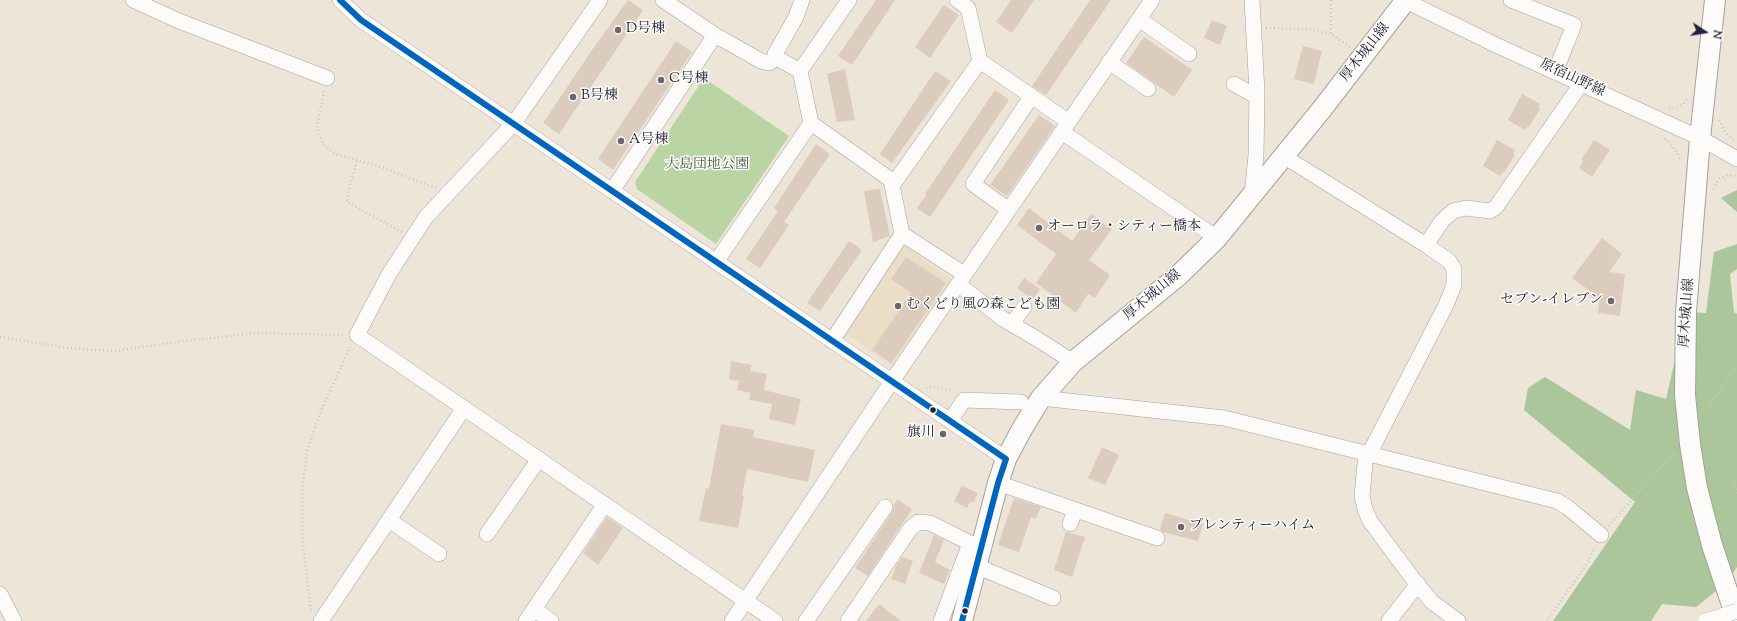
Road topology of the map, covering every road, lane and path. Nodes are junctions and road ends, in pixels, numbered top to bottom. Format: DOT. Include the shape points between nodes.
graph roads {
  1 [pos="133,0"];
  2 [pos="340,0"];
  3 [pos="600,0"];
  4 [pos="663,0"];
  5 [pos="802,0"];
  6 [pos="849,0"];
  7 [pos="1152,0"];
  8 [pos="1252,0"];
  9 [pos="1330,0"];
  10 [pos="1406,0"];
  11 [pos="1511,0"];
  12 [pos="1714,0"];
  13 [pos="966,3"];
  14 [pos="1139,20"];
  15 [pos="1254,28"];
  16 [pos="1331,34"];
  17 [pos="715,35"];
  18 [pos="1189,54"];
  19 [pos="1363,56"];
  20 [pos="777,58"];
  21 [pos="980,61"];
  22 [pos="1109,62"];
  23 [pos="800,71"];
  24 [pos="1555,72"];
  25 [pos="327,78"];
  26 [pos="1234,84"];
  27 [pos="1581,84"];
  28 [pos="1148,89"];
  29 [pos="1690,92"];
  30 [pos="1031,97"];
  31 [pos="1257,97"];
  32 [pos="1664,107"];
  33 [pos="514,123"];
  34 [pos="810,123"];
  35 [pos="1065,127"];
  36 [pos="1662,136"];
  37 [pos="1700,138"];
  38 [pos="1284,157"];
  39 [pos="1737,159"];
  40 [pos="357,161"];
  41 [pos="1682,163"];
  42 [pos="1737,176"];
  43 [pos="892,186"];
  44 [pos="612,191"];
  45 [pos="1712,192"];
  46 [pos="450,193"];
  47 [pos="1252,197"];
  48 [pos="1010,210"];
  49 [pos="902,234"];
  50 [pos="412,238"];
  51 [pos="1217,238"];
  52 [pos="1426,245"];
  53 [pos="716,262"];
  54 [pos="961,279"];
  55 [pos="1024,307"];
  56 [pos="1012,324"];
  57 [pos="357,335"];
  58 [pos="0,337"];
  59 [pos="832,341"];
  60 [pos="1073,362"];
  61 [pos="1737,367"];
  62 [pos="892,381"];
  63 [pos="1041,398"];
  64 [pos="1021,402"];
  65 [pos="464,408"];
  66 [pos="950,420"];
  67 [pos="1687,420"];
  68 [pos="1676,446"];
  69 [pos="1368,453"];
  70 [pos="539,459"];
  71 [pos="1006,459"];
  72 [pos="1679,459"];
  73 [pos="1734,481"];
  74 [pos="998,483"];
  75 [pos="1737,493"];
  76 [pos="605,504"];
  77 [pos="885,507"];
  78 [pos="388,520"];
  79 [pos="487,534"];
  80 [pos="1601,535"];
  81 [pos="1157,538"];
  82 [pos="976,552"];
  83 [pos="439,554"];
  84 [pos="1418,584"];
  85 [pos="0,594"];
  86 [pos="1053,598"];
  87 [pos="746,601"];
  88 [pos="1737,611"];
  89 [pos="530,615"];
  90 [pos="316,618"];
  91 [pos="1737,620"];
  92 [pos="14,621"];
  93 [pos="551,621"];
  94 [pos="732,621"];
  95 [pos="775,621"];
  96 [pos="806,621"];
  97 [pos="848,621"];
  98 [pos="941,621"];
  99 [pos="962,621"];
  100 [pos="1389,621"];
  101 [pos="1458,621"];
  102 [pos="1706,621"];
  1 -- 25 [label="street"];
  2 -- 33 [label="street" via="362,20"];
  3 -- 33 [label="street"];
  4 -- 17 [label="street"];
  5 -- 20 [label="street" via="796,17 775,54"];
  6 -- 23 [label="street"];
  7 -- 14 [label="street"];
  8 -- 15 [label="street"];
  9 -- 16 [label="path"];
  10 -- 19 [label="main road, 厚木城山線"];
  10 -- 24 [label="street, 原宿山野線"];
  11 -- 24 [label="street" via="1574,25"];
  12 -- 37 [label="main road, 厚木城山線"];
  13 -- 21 [label="street"];
  14 -- 18 [label="street"];
  14 -- 22 [label="street"];
  15 -- 16 [label="path" via="1310,29"];
  15 -- 31 [label="street"];
  16 -- 19 [label="path"];
  17 -- 20 [label="street" via="761,61 769,63"];
  17 -- 44 [label="street"];
  19 -- 38 [label="main road, 厚木城山線"];
  20 -- 23 [label="street"];
  21 -- 30 [label="street"];
  21 -- 43 [label="street"];
  22 -- 28 [label="street"];
  22 -- 35 [label="street"];
  23 -- 34 [label="street"];
  24 -- 27 [label="street, 原宿山野線"];
  25 -- 40 [label="path" via="317,121 319,135 331,151"];
  26 -- 31 [label="street"];
  27 -- 37 [label="street, 原宿山野線"];
  27 -- 52 [label="street" via="1496,207 1490,211 1466,208 1454,211 1442,221"];
  29 -- 32 [label="path" via="1684,103 1676,108"];
  30 -- 35 [label="street"];
  30 -- 48 [label="street" via="973,184"];
  31 -- 47 [label="street"];
  33 -- 44 [label="street"];
  33 -- 46 [label="street"];
  34 -- 43 [label="street" via="891,180"];
  34 -- 53 [label="street"];
  35 -- 48 [label="street"];
  35 -- 51 [label="street"];
  36 -- 41 [label="path" via="1681,157"];
  37 -- 39 [label="street, 原宿山野線"];
  37 -- 67 [label="main road, 厚木城山線" via="1686,312 1684,371"];
  38 -- 47 [label="main road, 厚木城山線"];
  38 -- 52 [label="street"];
  40 -- 46 [label="path" via="381,167"];
  40 -- 50 [label="path" via="347,202"];
  42 -- 45 [label="path" via="1728,175 1719,179"];
  43 -- 49 [label="street"];
  44 -- 53 [label="street"];
  46 -- 50 [label="street" via="426,217"];
  47 -- 51 [label="main road, 厚木城山線"];
  48 -- 54 [label="street"];
  49 -- 54 [label="street"];
  49 -- 59 [label="street"];
  50 -- 57 [label="street" via="389,274"];
  51 -- 60 [label="main road, 厚木城山線" via="1178,276"];
  52 -- 69 [label="street" via="1452,264 1454,285"];
  53 -- 59 [label="street"];
  54 -- 56 [label="street" via="1003,319"];
  54 -- 62 [label="street"];
  55 -- 56 [label="street"];
  56 -- 60 [label="street"];
  57 -- 58 [label="path" via="258,333 115,351 69,348"];
  57 -- 65 [label="street"];
  57 -- 90 [label="path" via="345,355 307,451 302,491 302,536"];
  59 -- 62 [label="street"];
  60 -- 63 [label="main road, 厚木城山線"];
  61 -- 67 [label="path" via="1703,413"];
  62 -- 66 [label="street"];
  62 -- 87 [label="street"];
  63 -- 69 [label="street" via="1224,418"];
  63 -- 71 [label="main road, 厚木城山線"];
  64 -- 66 [label="street" via="964,400"];
  65 -- 70 [label="street"];
  65 -- 78 [label="street"];
  66 -- 71 [label="street"];
  67 -- 91 [label="main road, 厚木城山線" via="1697,488 1712,545"];
  68 -- 72 [label="path"];
  69 -- 80 [label="street" via="1557,501"];
  69 -- 84 [label="street" via="1362,496 1365,509 1370,521"];
  70 -- 76 [label="street"];
  70 -- 79 [label="street"];
  71 -- 74 [label="main road, 厚木城山線"];
  73 -- 75 [label="path"];
  74 -- 81 [label="street" via="1073,517"];
  74 -- 82 [label="main road, 厚木城山線"];
  76 -- 87 [label="street"];
  76 -- 89 [label="street"];
  77 -- 96 [label="street"];
  78 -- 83 [label="street"];
  78 -- 90 [label="street"];
  82 -- 86 [label="street"];
  82 -- 97 [label="street" via="926,523 918,522 910,529"];
  82 -- 98 [label="street"];
  82 -- 99 [label="main road, 厚木城山線"];
  84 -- 100 [label="street"];
  84 -- 101 [label="street" via="1432,602"];
  85 -- 92 [label="street"];
  87 -- 94 [label="street"];
  87 -- 95 [label="street"];
  88 -- 102 [label="street, bridge"];
  89 -- 93 [label="street"];
}
